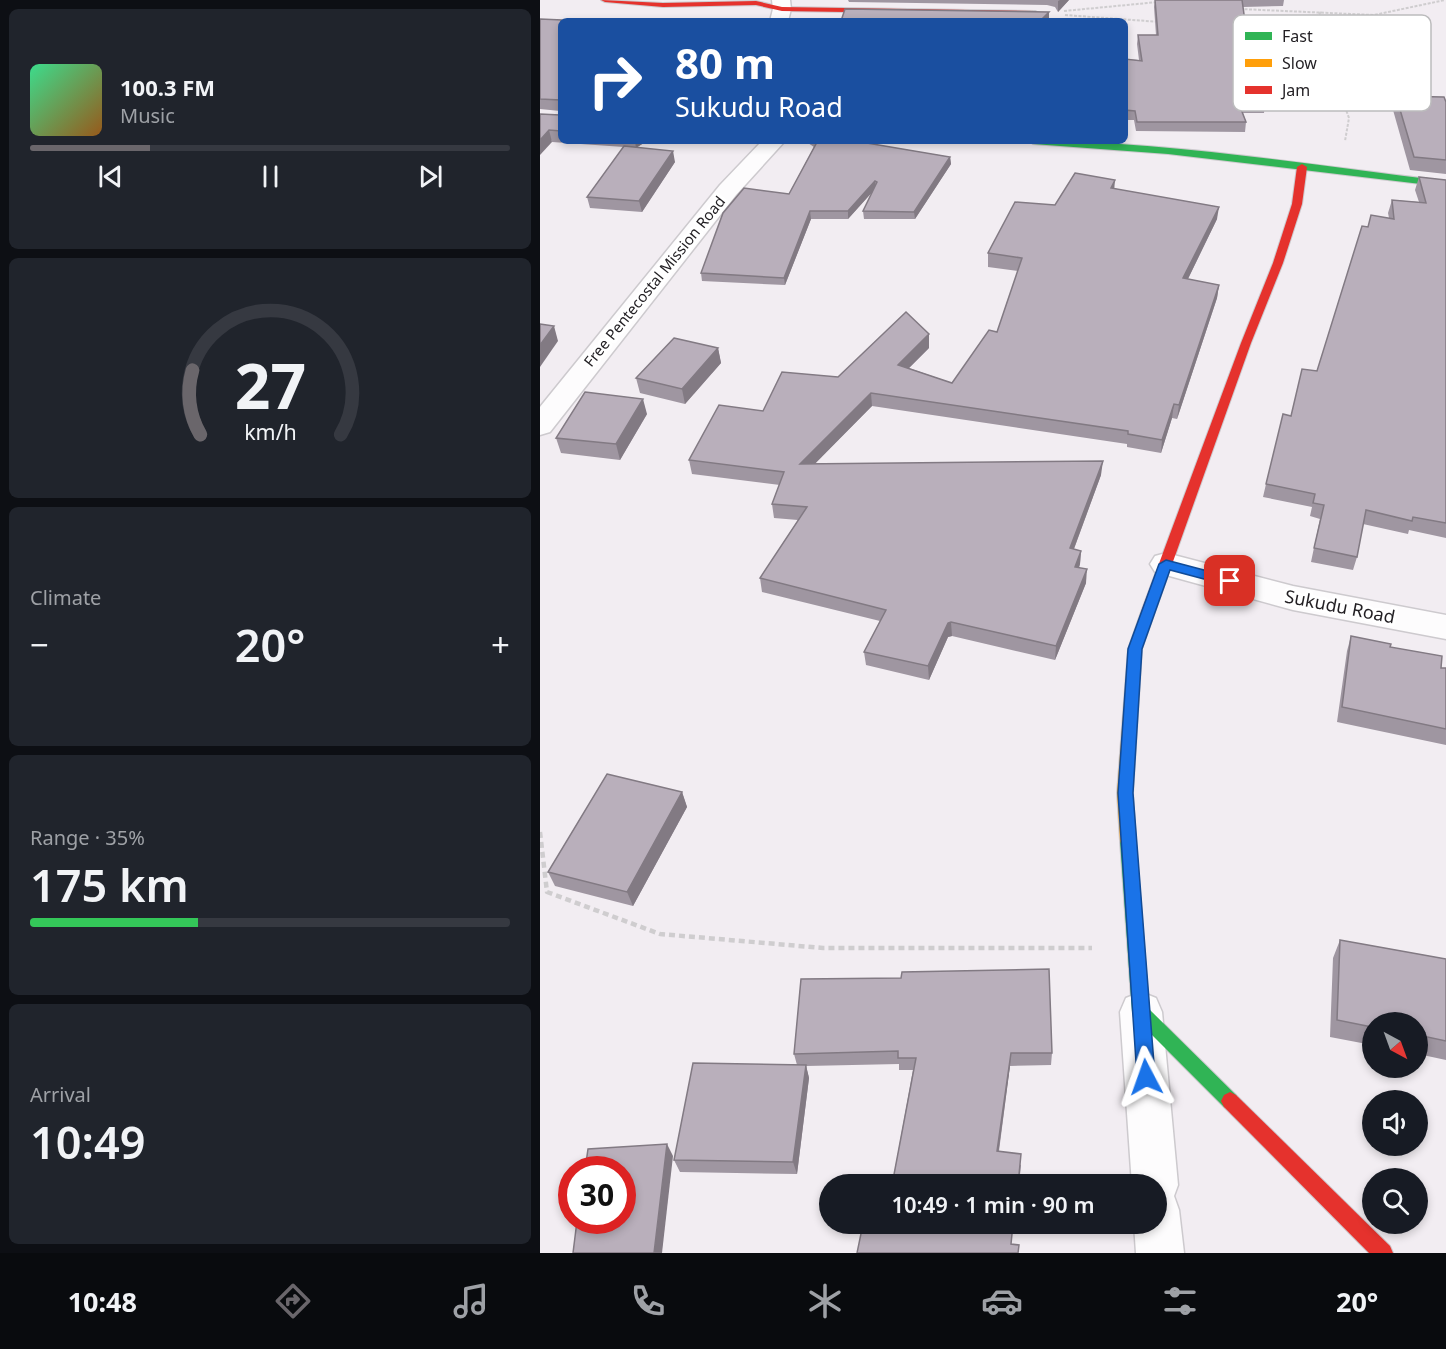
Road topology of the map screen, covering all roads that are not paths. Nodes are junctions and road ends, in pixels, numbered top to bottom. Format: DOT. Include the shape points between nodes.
graph roads {
  1 [pos="606,0"];
  2 [pos="781,10"];
  3 [pos="1047,13"];
  4 [pos="771,144"];
  5 [pos="1073,144"];
  6 [pos="1302,167"];
  7 [pos="1446,184"];
  8 [pos="540,426"];
  9 [pos="1166,564"];
  10 [pos="1446,627"];
  11 [pos="1141,1012"];
  12 [pos="1154,1174"];
  13 [pos="1158,1234"];
  14 [pos="1160,1253"];
  15 [pos="1383,1253"];
  1 -- 2 [label="street" via="663,5 756,3"];
  2 -- 3 [label="street"];
  4 -- 8 [label="street, Free Pentecostal Mission Road" via="720,199"];
  5 -- 6 [label="street"];
  6 -- 7 [label="street"];
  6 -- 9 [label="street" via="1297,204 1278,263"];
  9 -- 10 [label="street, Sukudu Road" via="1293,598"];
  9 -- 11 [label="street" via="1135,649 1125,793"];
  11 -- 12 [label="street"];
  11 -- 15 [label="street"];
  13 -- 14 [label="street"];
}
